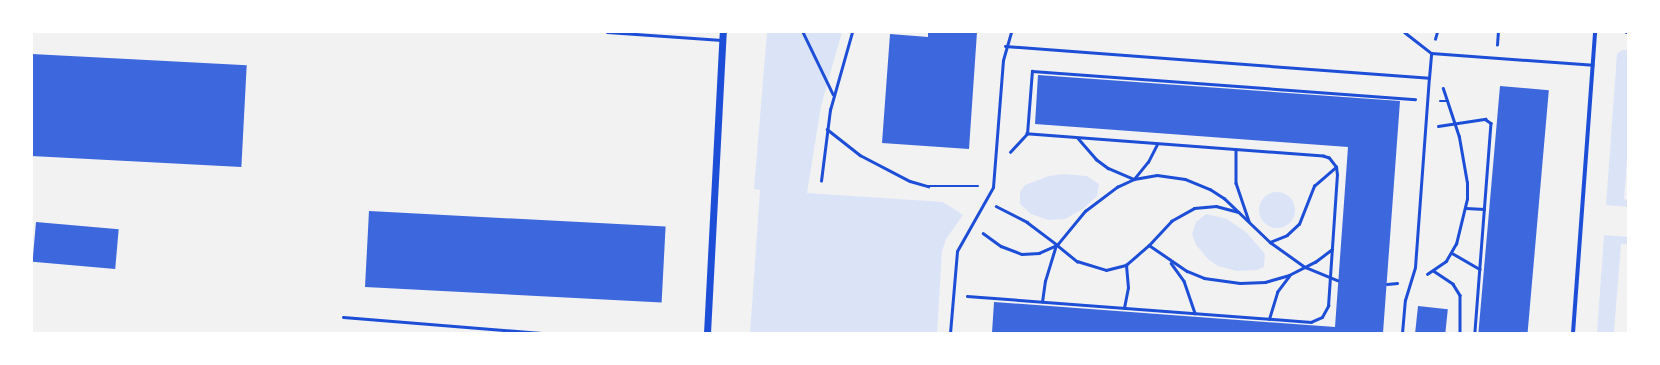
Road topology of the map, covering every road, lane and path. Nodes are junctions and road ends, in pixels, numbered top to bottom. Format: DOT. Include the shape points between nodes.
graph roads {
  1 [pos="606,32"];
  2 [pos="723,32"];
  3 [pos="803,32"];
  4 [pos="852,32"];
  5 [pos="1011,32"];
  6 [pos="1404,32"];
  7 [pos="1595,32"];
  8 [pos="648,34"];
  9 [pos="723,40"];
  10 [pos="1006,46"];
  11 [pos="1431,53"];
  12 [pos="1593,65"];
  13 [pos="1429,78"];
  14 [pos="833,94"];
  15 [pos="1427,100"];
  16 [pos="1448,101"];
  17 [pos="1449,105"];
  18 [pos="1456,124"];
  19 [pos="1426,128"];
  20 [pos="827,129"];
  21 [pos="1027,134"];
  22 [pos="1078,138"];
  23 [pos="1157,144"];
  24 [pos="1236,150"];
  25 [pos="995,164"];
  26 [pos="1336,167"];
  27 [pos="1134,179"];
  28 [pos="822,181"];
  29 [pos="993,186"];
  30 [pos="985,202"];
  31 [pos="1466,208"];
  32 [pos="1484,209"];
  33 [pos="1238,212"];
  34 [pos="972,224"];
  35 [pos="1250,224"];
  36 [pos="1270,242"];
  37 [pos="1057,245"];
  38 [pos="1149,245"];
  39 [pos="1332,248"];
  40 [pos="1452,253"];
  41 [pos="1169,261"];
  42 [pos="1126,265"];
  43 [pos="1305,267"];
  44 [pos="1480,269"];
  45 [pos="1434,271"];
  46 [pos="1289,275"];
  47 [pos="1330,278"];
  48 [pos="1338,280"];
  49 [pos="1412,280"];
  50 [pos="1387,284"];
  51 [pos="953,295"];
  52 [pos="1042,302"];
  53 [pos="1124,308"];
  54 [pos="1195,313"];
  55 [pos="343,317"];
  56 [pos="1268,319"];
  57 [pos="541,333"];
  58 [pos="707,333"];
  59 [pos="950,333"];
  60 [pos="1402,333"];
  61 [pos="1460,333"];
  62 [pos="1475,333"];
  63 [pos="1573,333"];
  1 -- 8 [label="lane"];
  2 -- 9 [label="street"];
  3 -- 14 [label="path"];
  4 -- 14 [label="path"];
  5 -- 10 [label="lane"];
  6 -- 11 [label="lane"];
  7 -- 12 [label="street"];
  8 -- 9 [label="lane"];
  9 -- 58 [label="street"];
  10 -- 13 [label="lane"];
  10 -- 25 [label="lane"];
  11 -- 12 [label="lane"];
  11 -- 13 [label="lane"];
  12 -- 63 [label="street"];
  13 -- 15 [label="lane"];
  14 -- 20 [label="path"];
  15 -- 16 [label="path"];
  15 -- 19 [label="lane"];
  15 -- 21 [label="path" via="1032,71"];
  17 -- 18 [label="path"];
  18 -- 19 [label="path"];
  18 -- 31 [label="path" via="1467,183"];
  18 -- 32 [label="path" via="1485,119 1491,123"];
  19 -- 49 [label="lane"];
  20 -- 28 [label="path"];
  20 -- 29 [label="path" via="865,158 910,181 928,186"];
  21 -- 22 [label="path"];
  21 -- 25 [label="path"];
  22 -- 23 [label="path"];
  22 -- 27 [label="path" via="1090,154 1108,168"];
  23 -- 24 [label="path"];
  23 -- 27 [label="path" via="1148,162"];
  24 -- 26 [label="path" via="1323,156"];
  24 -- 35 [label="path" via="1236,183"];
  25 -- 29 [label="lane"];
  26 -- 36 [label="path" via="1314,186 1299,224 1287,235"];
  26 -- 39 [label="path"];
  27 -- 33 [label="path" via="1157,175 1191,181 1224,198"];
  27 -- 37 [label="path" via="1117,187 1085,211"];
  29 -- 30 [label="lane"];
  30 -- 34 [label="lane"];
  30 -- 37 [label="path" via="1022,219"];
  31 -- 32 [label="path"];
  31 -- 40 [label="path" via="1460,235"];
  32 -- 44 [label="path"];
  33 -- 35 [label="path"];
  33 -- 38 [label="path" via="1216,206 1194,208 1171,221"];
  34 -- 37 [label="path" via="1013,252 1031,254"];
  34 -- 51 [label="lane" via="957,251"];
  35 -- 36 [label="path"];
  36 -- 43 [label="path"];
  37 -- 42 [label="path" via="1077,261 1097,268 1113,269"];
  37 -- 52 [label="path" via="1045,281"];
  38 -- 41 [label="path"];
  38 -- 42 [label="path"];
  39 -- 43 [label="path"];
  39 -- 47 [label="path"];
  40 -- 44 [label="path"];
  40 -- 45 [label="path"];
  41 -- 46 [label="path" via="1187,271 1221,281 1253,283"];
  41 -- 54 [label="path" via="1184,282"];
  42 -- 53 [label="path" via="1128,288"];
  43 -- 46 [label="path"];
  43 -- 47 [label="path"];
  44 -- 62 [label="path"];
  45 -- 49 [label="path"];
  45 -- 61 [label="path" via="1453,284 1460,295"];
  46 -- 56 [label="path" via="1277,292"];
  47 -- 48 [label="path"];
  47 -- 56 [label="path" via="1328,306 1317,320 1311,322"];
  49 -- 50 [label="path"];
  49 -- 60 [label="lane" via="1405,300"];
  51 -- 52 [label="path"];
  51 -- 59 [label="lane"];
  52 -- 53 [label="path"];
  53 -- 54 [label="path"];
  54 -- 56 [label="path"];
  55 -- 57 [label="lane"];
}
